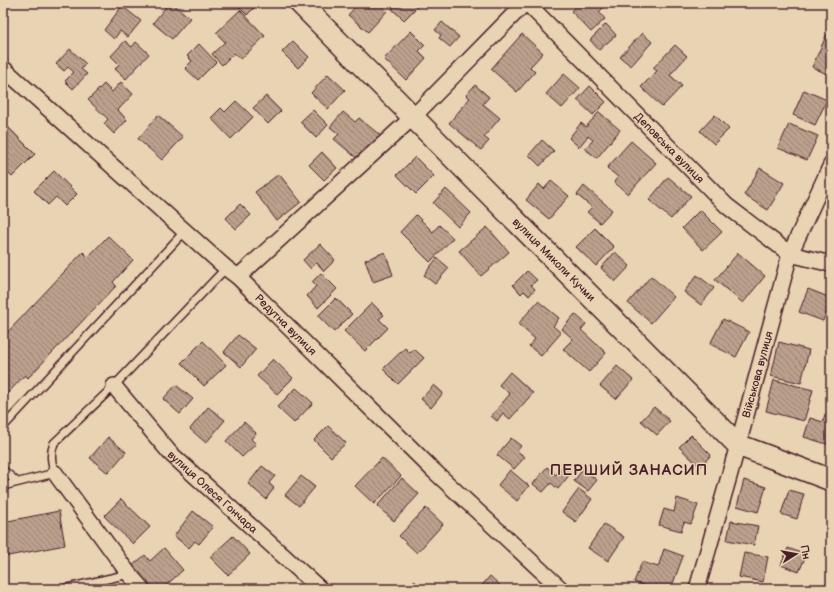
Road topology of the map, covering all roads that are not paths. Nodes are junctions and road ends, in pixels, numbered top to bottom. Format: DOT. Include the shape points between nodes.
graph roads {
  1 [pos="300,3"];
  2 [pos="526,3"];
  3 [pos="3,68"];
  4 [pos="413,117"];
  5 [pos="831,165"];
  6 [pos="185,231"];
  7 [pos="790,254"];
  8 [pos="831,264"];
  9 [pos="226,268"];
  10 [pos="238,277"];
  11 [pos="114,386"];
  12 [pos="3,427"];
  13 [pos="738,445"];
  14 [pos="3,470"];
  15 [pos="55,473"];
  16 [pos="831,480"];
  17 [pos="17,482"];
  18 [pos="3,486"];
  19 [pos="129,574"];
  20 [pos="62,589"];
  21 [pos="142,589"];
  22 [pos="320,589"];
  23 [pos="561,589"];
  24 [pos="697,589"];
  1 -- 4 [label="street, вулиця Миколи Кучми"];
  2 -- 4 [label="street"];
  2 -- 7 [label="street, Деповська вулиця" via="727,206"];
  3 -- 6 [label="street, Редутна вулиця"];
  4 -- 10 [label="street"];
  4 -- 13 [label="street, вулиця Миколи Кучми"];
  5 -- 7 [label="street, Військова вулиця"];
  6 -- 9 [label="street, Редутна вулиця"];
  6 -- 12 [label="lane"];
  7 -- 8 [label="street, Деповська вулиця"];
  7 -- 13 [label="street, Військова вулиця"];
  9 -- 10 [label="street, Редутна вулиця"];
  9 -- 11 [label="lane"];
  10 -- 23 [label="street, Редутна вулиця" via="434,471"];
  11 -- 15 [label="lane" via="54,443 51,463"];
  11 -- 22 [label="street, вулиця Олеся Гончара" via="170,453"];
  13 -- 16 [label="street, вулиця Миколи Кучми"];
  13 -- 24 [label="street, Військова вулиця"];
  14 -- 17 [label="lane"];
  15 -- 17 [label="lane"];
  15 -- 19 [label="street"];
  17 -- 18 [label="lane"];
  19 -- 20 [label="lane"];
  19 -- 21 [label="street"];
}
